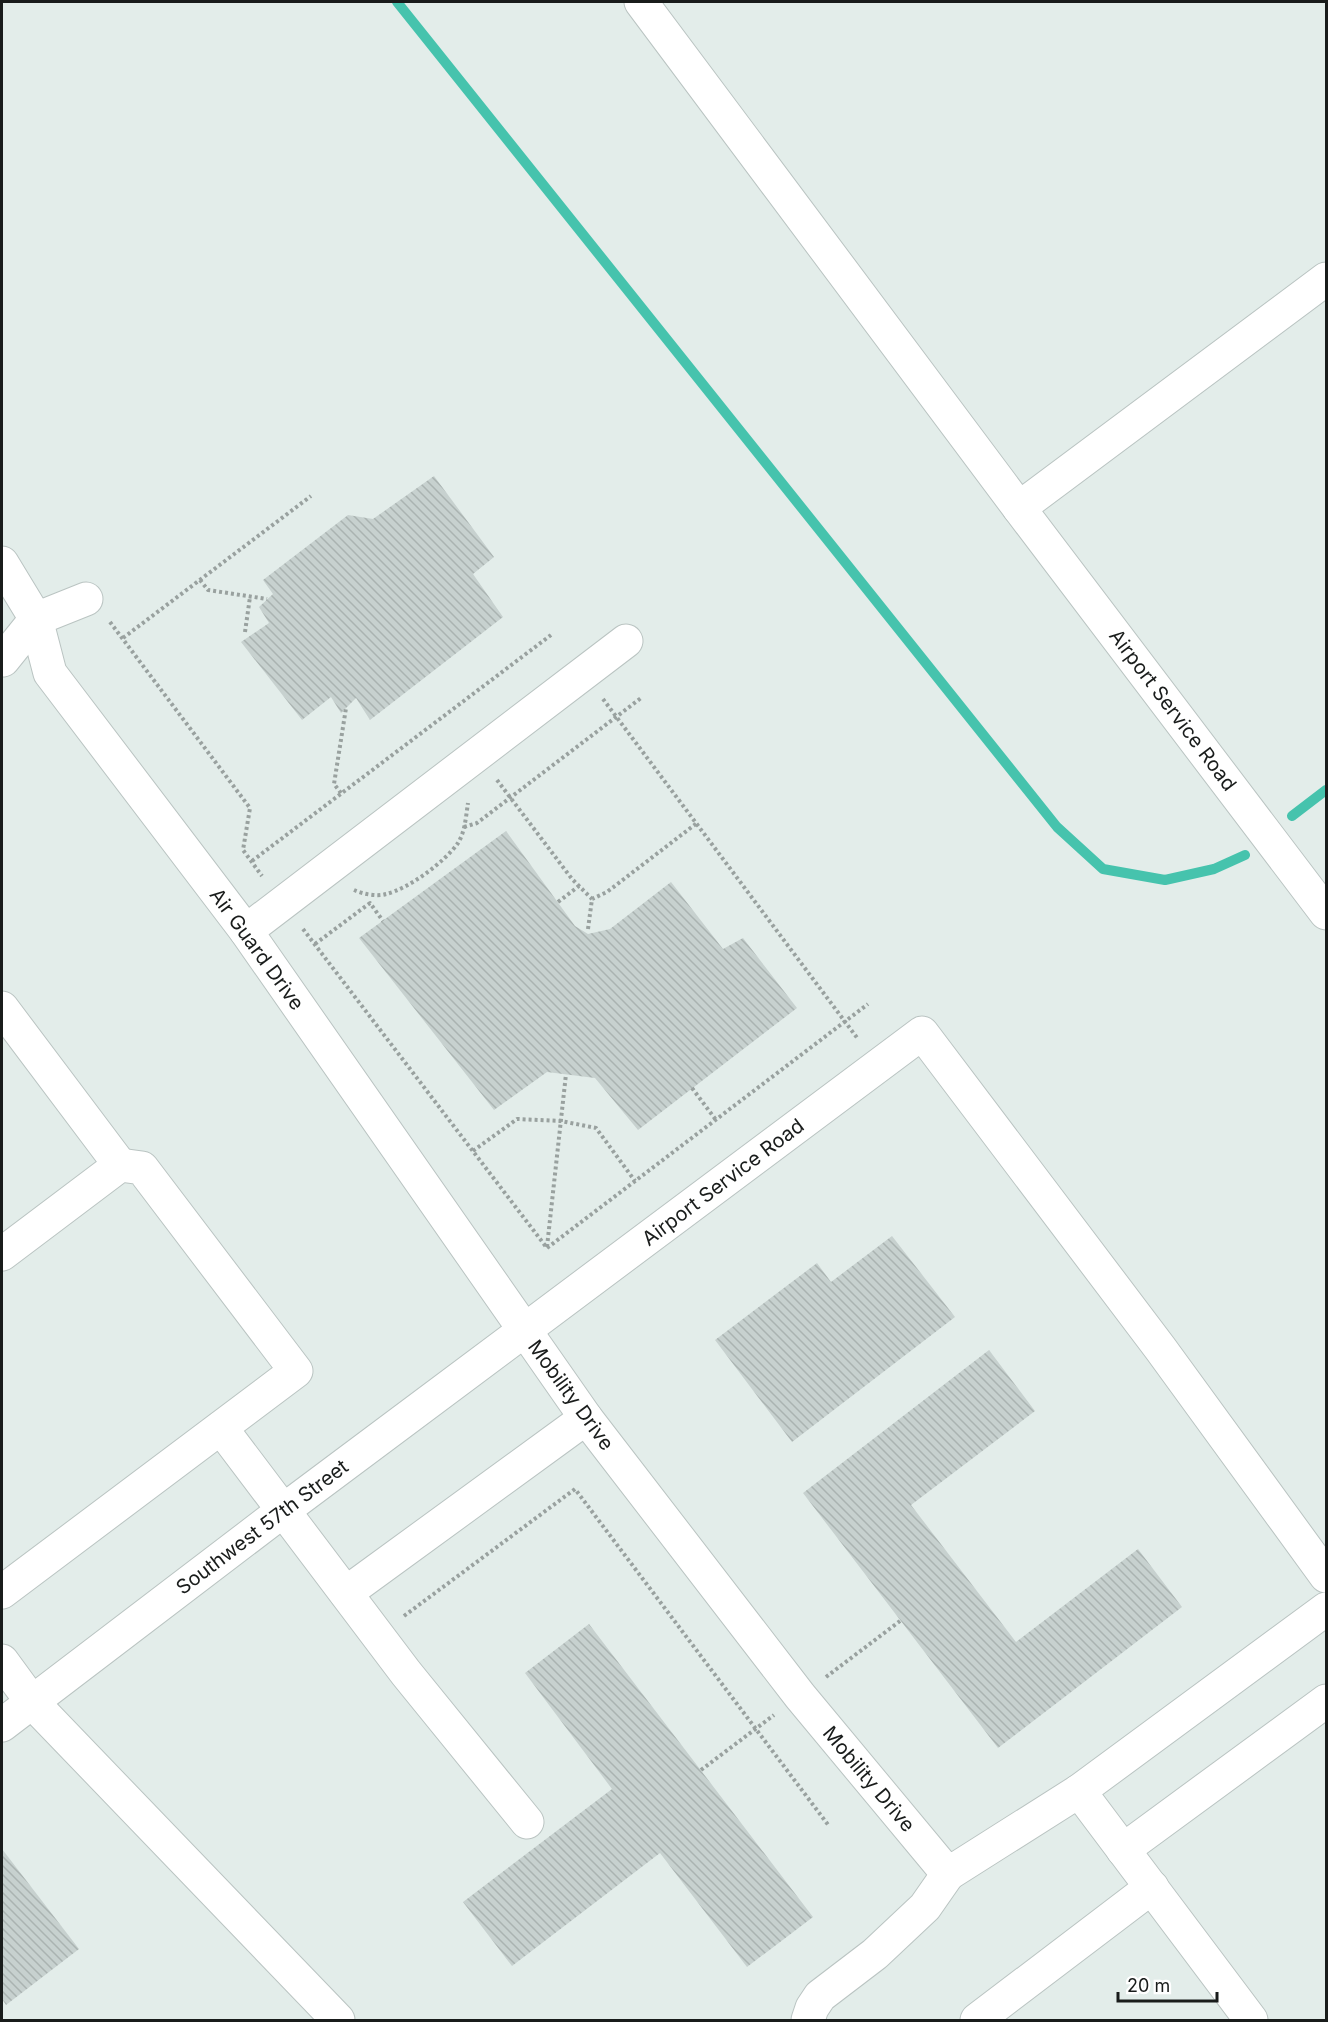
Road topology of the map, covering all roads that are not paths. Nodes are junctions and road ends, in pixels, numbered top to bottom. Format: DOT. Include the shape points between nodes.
graph roads {
  1 [pos="641,2"];
  2 [pos="1326,279"];
  3 [pos="1019,508"];
  4 [pos="2,563"];
  5 [pos="95,607"];
  6 [pos="36,619"];
  7 [pos="626,641"];
  8 [pos="2,660"];
  9 [pos="50,674"];
  10 [pos="1326,913"];
  11 [pos="246,930"];
  12 [pos="2,1008"];
  13 [pos="120,1165"];
  14 [pos="2,1254"];
  15 [pos="524,1331"];
  16 [pos="586,1418"];
  17 [pos="221,1428"];
  18 [pos="284,1510"];
  19 [pos="1326,1576"];
  20 [pos="2,1592"];
  21 [pos="346,1593"];
  22 [pos="1326,1609"];
  23 [pos="2,1661"];
  24 [pos="1326,1701"];
  25 [pos="32,1702"];
  26 [pos="2,1725"];
  27 [pos="1080,1791"];
  28 [pos="527,1822"];
  29 [pos="1123,1850"];
  30 [pos="948,1874"];
  31 [pos="1152,1887"];
  32 [pos="338,2020"];
  33 [pos="808,2020"];
  34 [pos="977,2020"];
  35 [pos="1251,2020"];
  1 -- 3 [label="lane, Airport Service Road"];
  2 -- 3 [label="lane"];
  3 -- 10 [label="lane, Airport Service Road"];
  4 -- 6 [label="lane, Air Guard Drive"];
  5 -- 6 [label="lane"];
  6 -- 8 [label="lane"];
  6 -- 9 [label="lane, Air Guard Drive"];
  7 -- 11 [label="lane"];
  8 -- 9 [label="lane"];
  9 -- 11 [label="lane, Air Guard Drive"];
  11 -- 15 [label="lane, Air Guard Drive"];
  12 -- 13 [label="lane"];
  13 -- 14 [label="lane"];
  13 -- 17 [label="lane" via="142,1168 296,1371"];
  15 -- 16 [label="lane, Mobility Drive"];
  15 -- 18 [label="lane, Southwest 57th Street"];
  15 -- 19 [label="lane, Airport Service Road" via="922,1033"];
  16 -- 21 [label="lane"];
  16 -- 30 [label="lane, Mobility Drive" via="800,1696"];
  17 -- 18 [label="lane"];
  17 -- 20 [label="lane"];
  18 -- 21 [label="lane"];
  18 -- 25 [label="lane, Southwest 57th Street"];
  21 -- 28 [label="lane"];
  22 -- 27 [label="lane"];
  23 -- 25 [label="lane"];
  24 -- 29 [label="lane"];
  25 -- 26 [label="lane, Southwest 57th Street"];
  25 -- 32 [label="lane"];
  27 -- 29 [label="lane"];
  27 -- 30 [label="lane"];
  29 -- 31 [label="lane"];
  30 -- 33 [label="lane" via="925,1907 875,1954 820,1996"];
  31 -- 34 [label="lane"];
  31 -- 35 [label="lane"];
}
